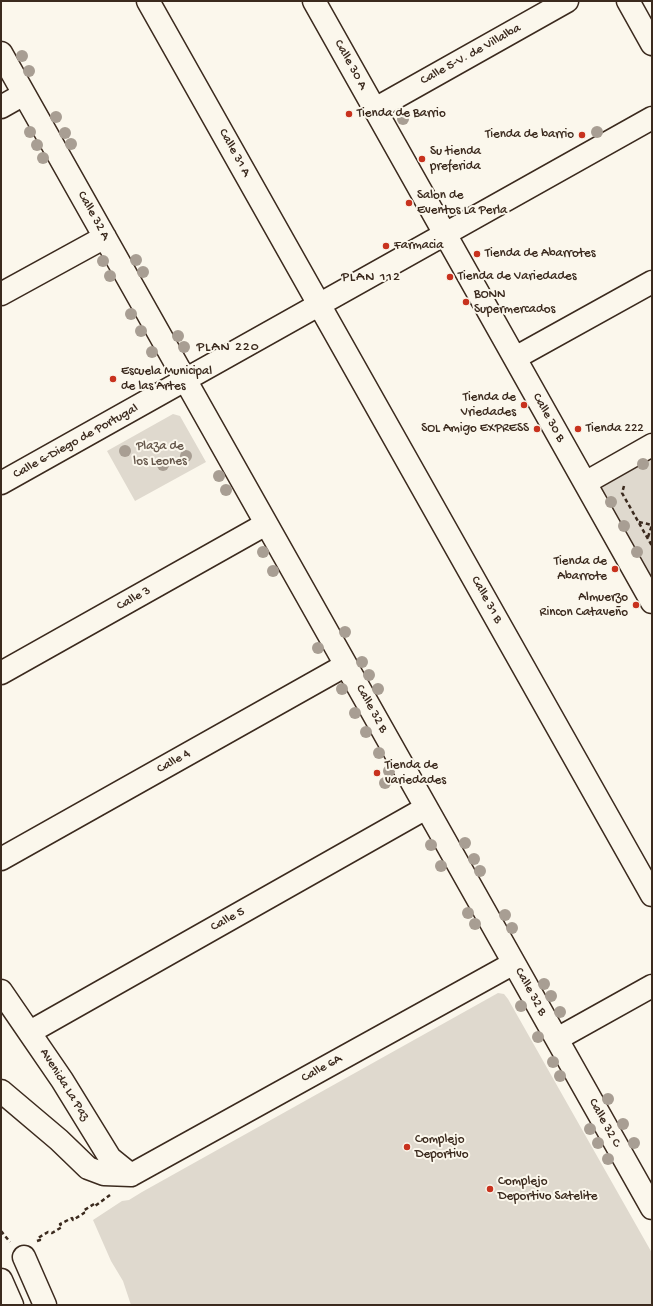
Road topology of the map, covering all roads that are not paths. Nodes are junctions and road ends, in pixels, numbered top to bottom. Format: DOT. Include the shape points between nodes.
graph roads {
  1 [pos="148,1"];
  2 [pos="314,1"];
  3 [pos="567,1"];
  4 [pos="628,1"];
  5 [pos="652,44"];
  6 [pos="1,53"];
  7 [pos="24,94"];
  8 [pos="1,107"];
  9 [pos="375,109"];
  10 [pos="652,118"];
  11 [pos="444,234"];
  12 [pos="105,237"];
  13 [pos="652,282"];
  14 [pos="1,294"];
  15 [pos="320,304"];
  16 [pos="515,358"];
  17 [pos="186,380"];
  18 [pos="652,445"];
  19 [pos="1,483"];
  20 [pos="585,483"];
  21 [pos="266,524"];
  22 [pos="652,602"];
  23 [pos="346,666"];
  24 [pos="1,673"];
  25 [pos="426,808"];
  26 [pos="1,859"];
  27 [pos="651,892"];
  28 [pos="514,963"];
  29 [pos="652,986"];
  30 [pos="1,991"];
  31 [pos="30,1032"];
  32 [pos="557,1039"];
  33 [pos="1,1091"];
  34 [pos="131,1175"];
  35 [pos="652,1208"];
  36 [pos="28,1250"];
  37 [pos="45,1305"];
  1 -- 15 [label="street, Calle 31 A"];
  2 -- 9 [label="street, Calle 30 A"];
  3 -- 9 [label="street, Calle 5-V. de Villalba"];
  4 -- 5 [label="street"];
  6 -- 7 [label="street, Calle 32 A"];
  7 -- 8 [label="street"];
  7 -- 12 [label="street, Calle 32 A"];
  9 -- 11 [label="street, Calle 30 A"];
  10 -- 11 [label="street, Calle 6-Diego de Portugal"];
  11 -- 15 [label="street, Calle 6-Diego de Portugal"];
  11 -- 16 [label="street, Calle 30 B"];
  12 -- 14 [label="street"];
  12 -- 17 [label="street, Calle 32 A"];
  13 -- 16 [label="street"];
  15 -- 17 [label="street, Calle 6-Diego de Portugal"];
  15 -- 27 [label="street, Calle 31 B"];
  16 -- 20 [label="street, Calle 30 B"];
  17 -- 19 [label="street, Calle 6-Diego de Portugal"];
  17 -- 21 [label="street, Calle 32 B"];
  18 -- 20 [label="street"];
  20 -- 22 [label="street, Calle 30 B"];
  21 -- 23 [label="street, Calle 32 B"];
  21 -- 24 [label="street, Calle 3"];
  23 -- 25 [label="street, Calle 32 B"];
  23 -- 26 [label="street, Calle 4"];
  25 -- 28 [label="street, Calle 32 B"];
  25 -- 31 [label="street, Calle 5"];
  28 -- 32 [label="street, Calle 32 B"];
  28 -- 34 [label="street, Calle 6A"];
  29 -- 32 [label="street"];
  30 -- 31 [label="street, Avenida La Paz"];
  31 -- 34 [label="street, Avenida La Paz" via="110,1158"];
  32 -- 35 [label="street, Calle 32 C"];
  33 -- 34 [label="street" via="88,1168 104,1174"];
  36 -- 37 [label="street"];
}
